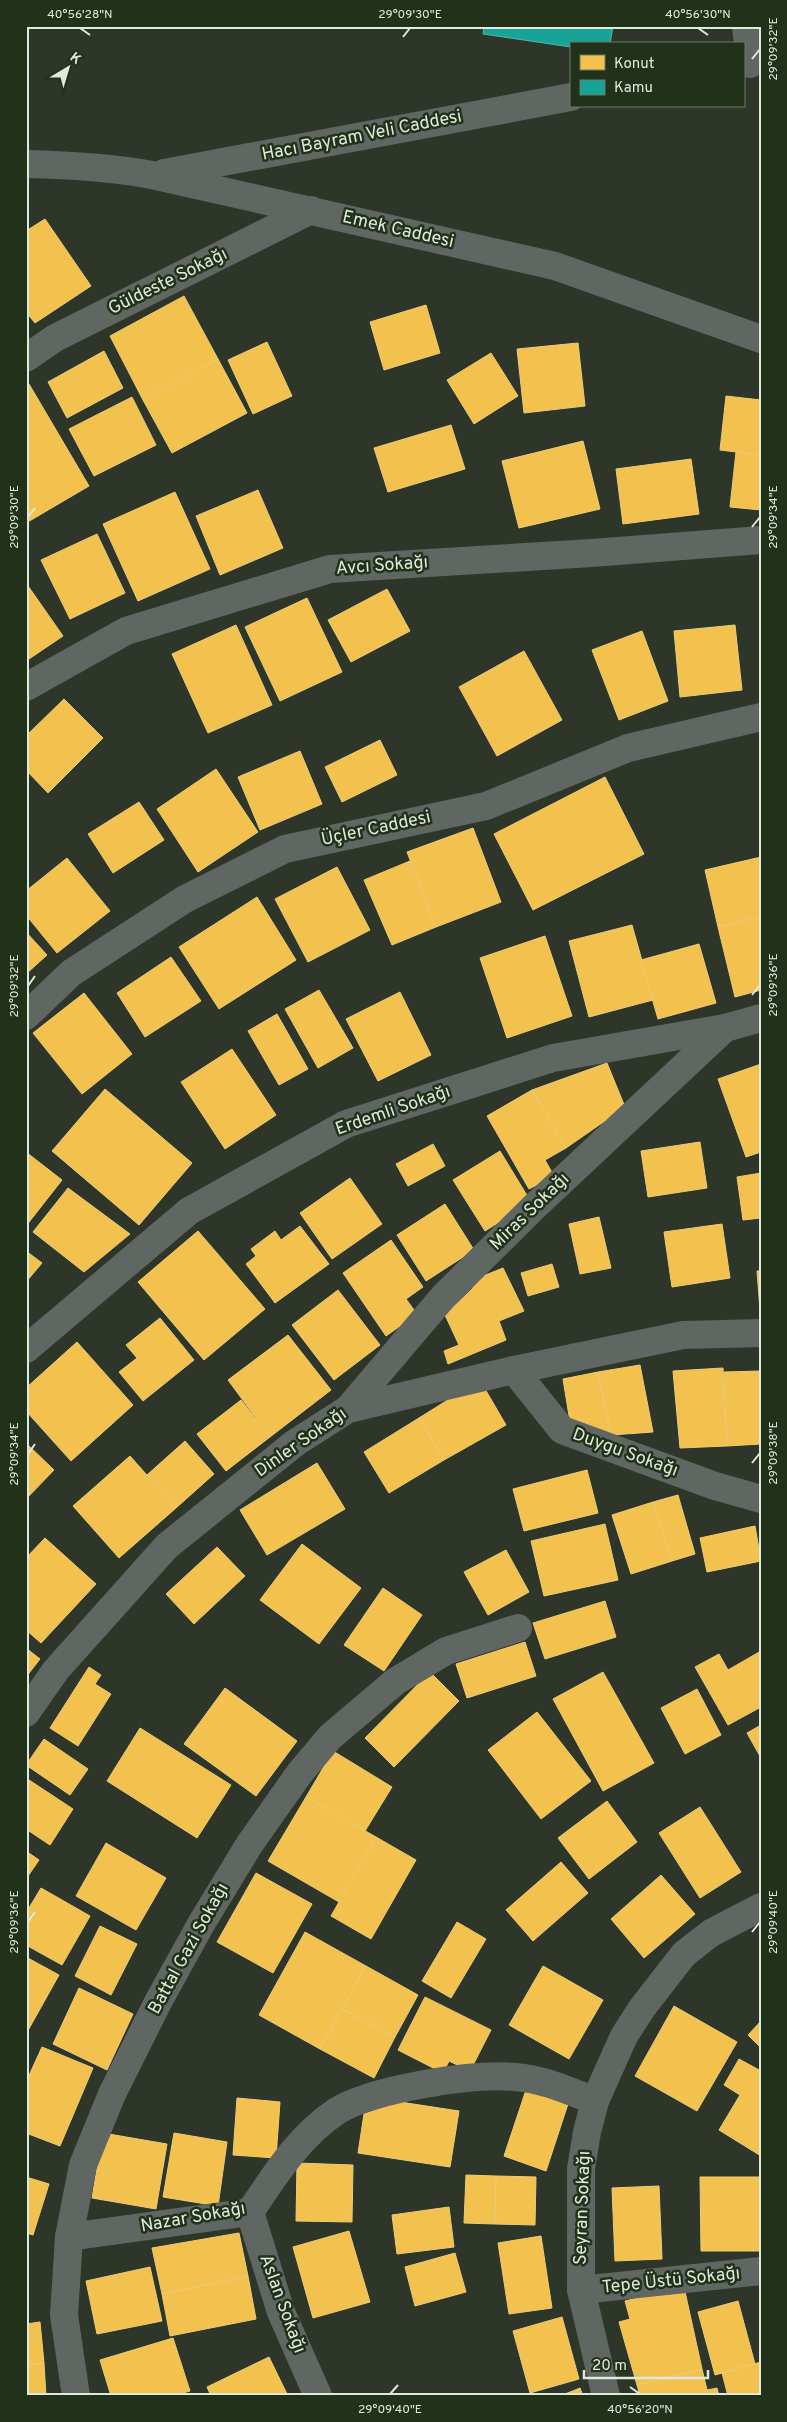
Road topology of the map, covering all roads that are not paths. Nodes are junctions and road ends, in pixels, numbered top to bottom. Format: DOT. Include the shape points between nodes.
graph roads {
  1 [pos="746,26"];
  2 [pos="751,64"];
  3 [pos="570,97"];
  4 [pos="26,164"];
  5 [pos="152,175"];
  6 [pos="311,210"];
  7 [pos="761,338"];
  8 [pos="26,358"];
  9 [pos="761,540"];
  10 [pos="26,687"];
  11 [pos="761,717"];
  12 [pos="26,1016"];
  13 [pos="761,1018"];
  14 [pos="725,1028"];
  15 [pos="761,1333"];
  16 [pos="26,1349"];
  17 [pos="514,1370"];
  18 [pos="348,1409"];
  19 [pos="761,1499"];
  20 [pos="518,1628"];
  21 [pos="26,1714"];
  22 [pos="761,1907"];
  23 [pos="595,2101"];
  24 [pos="250,2212"];
  25 [pos="68,2237"];
  26 [pos="761,2271"];
  27 [pos="581,2290"];
  28 [pos="76,2396"];
  29 [pos="318,2396"];
  30 [pos="606,2396"];
  1 -- 2 [label="street"];
  3 -- 5 [label="street, Hacı Bayram Veli Caddesi"];
  4 -- 5 [label="street, Emek Caddesi" via="78,165"];
  5 -- 6 [label="street, Emek Caddesi"];
  6 -- 7 [label="street, Emek Caddesi" via="555,266"];
  6 -- 8 [label="street, Güldeste Sokağı" via="55,338"];
  9 -- 10 [label="street, Avcı Sokağı" via="330,568 126,631"];
  11 -- 12 [label="street, Üçler Caddesi" via="628,748 486,806 285,849 177,904 71,974"];
  13 -- 14 [label="street, Erdemli Sokağı"];
  14 -- 16 [label="street, Erdemli Sokağı" via="553,1058 346,1124 189,1211"];
  14 -- 18 [label="street, Miras Sokağı" via="444,1296"];
  15 -- 17 [label="street, Dinler Sokağı" via="683,1335"];
  17 -- 18 [label="street, Dinler Sokağı"];
  17 -- 19 [label="street, Duygu Sokağı" via="562,1430 714,1486"];
  18 -- 21 [label="street, Dinler Sokağı" via="295,1443 167,1546 56,1670"];
  20 -- 25 [label="street, Battal Gazi Sokağı" via="446,1651 396,1681 330,1737 298,1774 201,1924 125,2069 83,2165"];
  22 -- 23 [label="street, Seyran Sokağı" via="711,1933 684,1954 624,2036"];
  23 -- 24 [label="street, Nazar Sokağı" via="550,2084 516,2077 484,2077 410,2086 366,2099 338,2111 317,2126 289,2155"];
  23 -- 27 [label="street, Seyran Sokağı" via="586,2132 582,2169"];
  24 -- 25 [label="street, Nazar Sokağı"];
  24 -- 29 [label="street, Aslan Sokağı" via="281,2312"];
  25 -- 28 [label="street, Battal Gazi Sokağı" via="64,2315"];
  26 -- 27 [label="street, Tepe Üstü Sokağı"];
  27 -- 30 [label="street, Seyran Sokağı"];
}
